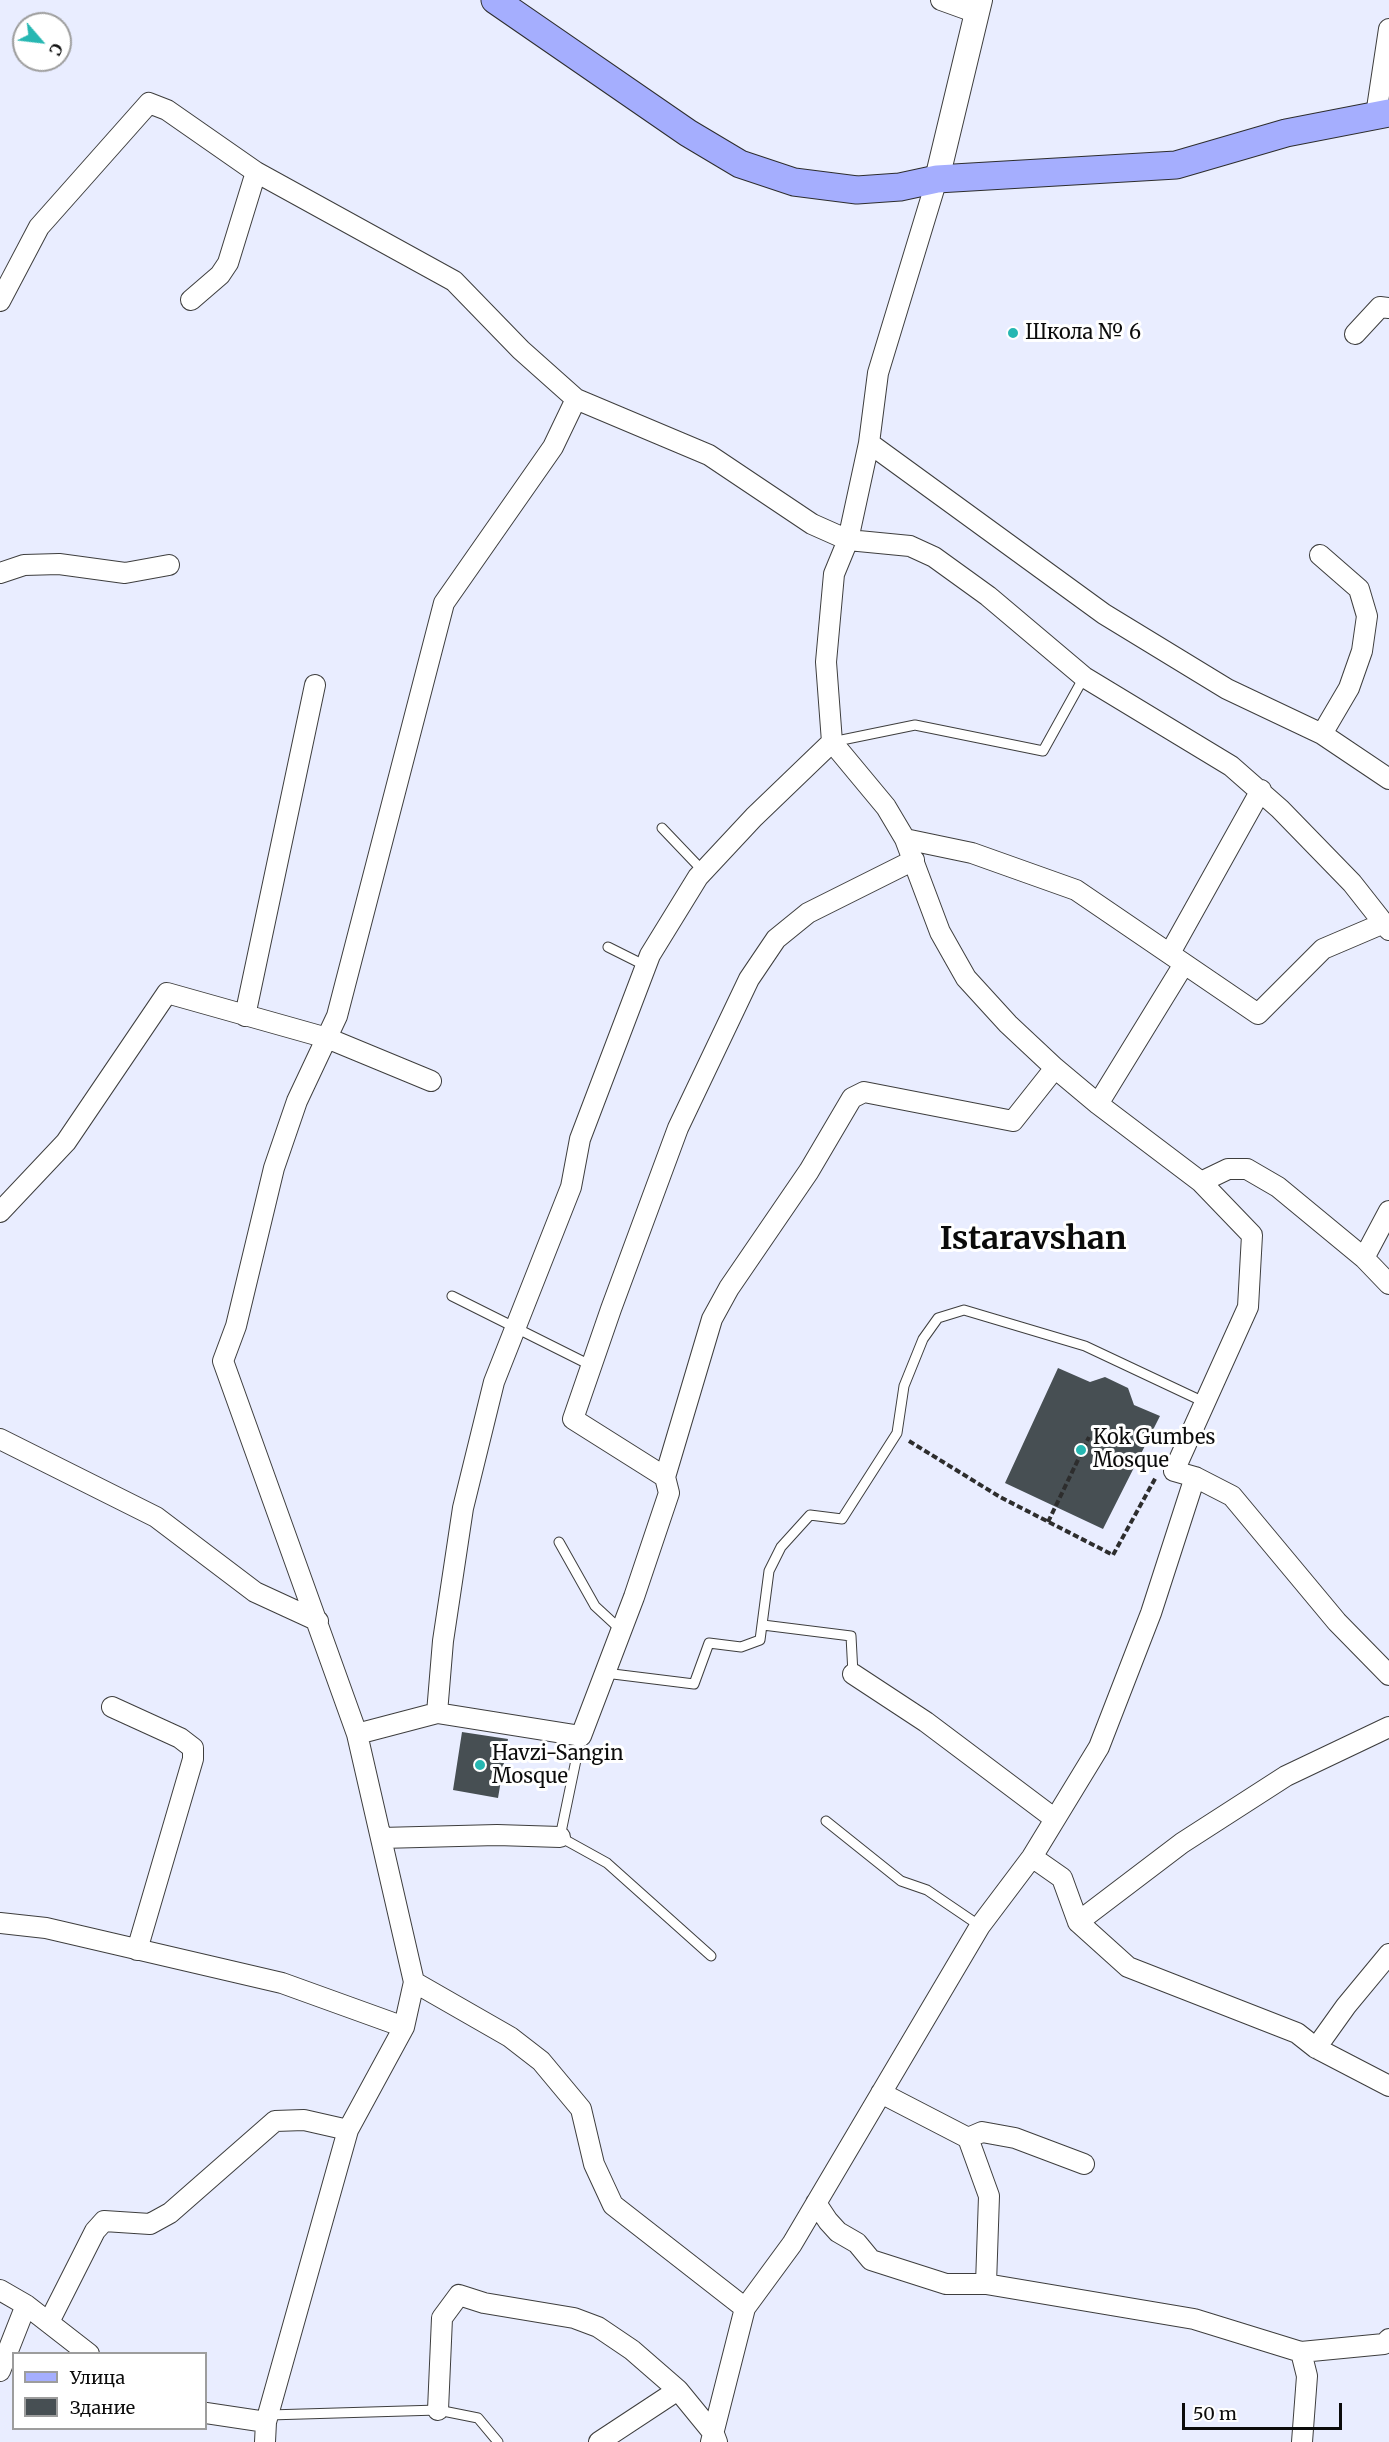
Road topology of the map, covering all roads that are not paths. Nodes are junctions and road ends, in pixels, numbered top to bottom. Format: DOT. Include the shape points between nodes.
graph roads {
  1 [pos="495,0"];
  2 [pos="940,0"];
  3 [pos="979,6"];
  4 [pos="1389,29"];
  5 [pos="1382,114"];
  6 [pos="256,172"];
  7 [pos="937,179"];
  8 [pos="191,300"];
  9 [pos="0,302"];
  10 [pos="1389,308"];
  11 [pos="1355,334"];
  12 [pos="576,399"];
  13 [pos="869,443"];
  14 [pos="848,540"];
  15 [pos="1320,555"];
  16 [pos="169,565"];
  17 [pos="0,573"];
  18 [pos="1084,678"];
  19 [pos="315,685"];
  20 [pos="1322,734"];
  21 [pos="832,742"];
  22 [pos="1389,779"];
  23 [pos="1261,790"];
  24 [pos="662,828"];
  25 [pos="905,839"];
  26 [pos="914,860"];
  27 [pos="703,871"];
  28 [pos="1386,926"];
  29 [pos="608,947"];
  30 [pos="1177,959"];
  31 [pos="646,966"];
  32 [pos="244,1016"];
  33 [pos="327,1038"];
  34 [pos="1055,1068"];
  35 [pos="431,1080"];
  36 [pos="1098,1104"];
  37 [pos="1201,1182"];
  38 [pos="1389,1211"];
  39 [pos="0,1212"];
  40 [pos="1364,1258"];
  41 [pos="1389,1284"];
  42 [pos="452,1296"];
  43 [pos="515,1330"];
  44 [pos="592,1366"];
  45 [pos="1204,1402"];
  46 [pos="0,1439"];
  47 [pos="1195,1477"];
  48 [pos="665,1478"];
  49 [pos="560,1542"];
  50 [pos="318,1621"];
  51 [pos="763,1625"];
  52 [pos="621,1630"];
  53 [pos="605,1673"];
  54 [pos="853,1674"];
  55 [pos="1389,1675"];
  56 [pos="112,1707"];
  57 [pos="437,1713"];
  58 [pos="1389,1727"];
  59 [pos="357,1734"];
  60 [pos="581,1736"];
  61 [pos="1055,1819"];
  62 [pos="826,1821"];
  63 [pos="560,1837"];
  64 [pos="381,1838"];
  65 [pos="1032,1857"];
  66 [pos="1078,1922"];
  67 [pos="0,1923"];
  68 [pos="980,1926"];
  69 [pos="137,1950"];
  70 [pos="1389,1954"];
  71 [pos="711,1956"];
  72 [pos="414,1982"];
  73 [pos="404,2027"];
  74 [pos="1316,2049"];
  75 [pos="1389,2086"];
  76 [pos="880,2093"];
  77 [pos="348,2130"];
  78 [pos="968,2138"];
  79 [pos="1084,2164"];
  80 [pos="816,2203"];
  81 [pos="986,2284"];
  82 [pos="0,2290"];
  83 [pos="26,2305"];
  84 [pos="745,2308"];
  85 [pos="49,2322"];
  86 [pos="1389,2339"];
  87 [pos="86,2352"];
  88 [pos="1301,2352"];
  89 [pos="0,2371"];
  90 [pos="678,2390"];
  91 [pos="438,2410"];
  92 [pos="207,2413"];
  93 [pos="267,2426"];
  94 [pos="714,2439"];
  95 [pos="498,2442"];
  96 [pos="599,2442"];
  97 [pos="1302,2442"];
  1 -- 7 [label="main road" via="688,133 740,164 794,182 857,190"];
  2 -- 3 [label="street"];
  3 -- 7 [label="street"];
  4 -- 5 [label="street"];
  5 -- 7 [label="main road" via="1286,133 1176,165"];
  6 -- 8 [label="street" via="228,263"];
  6 -- 9 [label="street" via="167,110 149,103 39,227"];
  6 -- 12 [label="street" via="454,281 521,350"];
  7 -- 13 [label="street" via="878,373"];
  10 -- 11 [label="street" via="1380,307"];
  12 -- 14 [label="street" via="708,455 812,524"];
  12 -- 33 [label="street" via="554,447 444,603 337,1016"];
  13 -- 14 [label="street"];
  13 -- 20 [label="street" via="1104,614 1227,689"];
  14 -- 18 [label="street" via="910,546 934,557 988,596"];
  14 -- 21 [label="street" via="834,574 826,662"];
  15 -- 20 [label="street" via="1359,589 1367,616 1362,651 1349,688"];
  16 -- 17 [label="street" via="125,573 58,564 24,565"];
  18 -- 21 [label="lane" via="1043,751 915,725"];
  18 -- 23 [label="street" via="1231,766"];
  19 -- 32 [label="street"];
  20 -- 22 [label="street"];
  21 -- 25 [label="street" via="886,807"];
  21 -- 27 [label="street"];
  23 -- 28 [label="street" via="1352,883"];
  23 -- 30 [label="street"];
  24 -- 27 [label="lane"];
  25 -- 26 [label="street"];
  25 -- 30 [label="street" via="972,853 1076,890"];
  26 -- 34 [label="street" via="940,932 966,978"];
  26 -- 44 [label="street" via="808,913 776,939 749,979 678,1128"];
  27 -- 31 [label="street"];
  28 -- 30 [label="street" via="1323,949 1258,1014"];
  29 -- 31 [label="lane"];
  30 -- 36 [label="street"];
  31 -- 43 [label="street" via="580,1139 571,1187"];
  32 -- 33 [label="street"];
  32 -- 39 [label="street" via="167,993 66,1142"];
  33 -- 35 [label="street"];
  33 -- 50 [label="street" via="297,1101 274,1168 236,1326 223,1361"];
  34 -- 36 [label="street"];
  34 -- 48 [label="street" via="1013,1121 864,1092 852,1098 712,1319"];
  36 -- 37 [label="street"];
  37 -- 40 [label="street" via="1228,1169 1247,1169 1278,1187"];
  37 -- 45 [label="street" via="1252,1234 1248,1306"];
  38 -- 40 [label="street"];
  40 -- 41 [label="street"];
  42 -- 43 [label="lane"];
  43 -- 44 [label="lane"];
  43 -- 57 [label="street" via="494,1382 463,1508 443,1641"];
  44 -- 48 [label="street" via="573,1419"];
  45 -- 47 [label="street" via="1174,1471"];
  45 -- 51 [label="lane" via="1085,1346 964,1311 938,1318 923,1339 904,1386 897,1433 842,1520 810,1515 780,1547 769,1571"];
  46 -- 50 [label="street" via="156,1517 255,1592"];
  47 -- 55 [label="street" via="1232,1496 1337,1622"];
  47 -- 61 [label="street" via="1151,1613 1099,1747"];
  48 -- 52 [label="street" via="669,1493"];
  49 -- 52 [label="lane" via="596,1606"];
  50 -- 59 [label="street"];
  51 -- 53 [label="lane" via="760,1640 741,1647 710,1643 694,1684"];
  51 -- 54 [label="lane" via="851,1636"];
  52 -- 53 [label="street"];
  53 -- 60 [label="street"];
  54 -- 61 [label="street" via="926,1722"];
  56 -- 69 [label="street" via="180,1738 193,1748"];
  57 -- 59 [label="street"];
  57 -- 60 [label="street"];
  58 -- 66 [label="street" via="1286,1776 1182,1844"];
  59 -- 64 [label="street"];
  60 -- 63 [label="lane"];
  61 -- 65 [label="street"];
  62 -- 68 [label="lane" via="901,1881 927,1890"];
  63 -- 64 [label="street"];
  63 -- 71 [label="lane" via="607,1863"];
  64 -- 72 [label="street"];
  65 -- 66 [label="street" via="1062,1878"];
  65 -- 68 [label="street"];
  66 -- 74 [label="street" via="1128,1968 1297,2033"];
  67 -- 69 [label="street" via="46,1928"];
  68 -- 76 [label="street"];
  69 -- 73 [label="street" via="282,1983"];
  70 -- 74 [label="street"];
  72 -- 73 [label="street"];
  72 -- 84 [label="street" via="510,2037 541,2061 581,2109 594,2164 614,2205"];
  73 -- 77 [label="street"];
  74 -- 75 [label="street"];
  76 -- 78 [label="street"];
  76 -- 80 [label="street"];
  77 -- 85 [label="street" via="304,2120 275,2121 170,2213 150,2224 104,2221 95,2231"];
  77 -- 93 [label="street"];
  78 -- 79 [label="street" via="982,2132 1007,2136"];
  78 -- 81 [label="street" via="989,2196"];
  80 -- 81 [label="street" via="838,2232 857,2243 871,2259 946,2284"];
  80 -- 84 [label="street" via="792,2244"];
  81 -- 88 [label="street" via="1194,2319"];
  82 -- 83 [label="street"];
  83 -- 85 [label="street"];
  83 -- 89 [label="street"];
  84 -- 94 [label="street"];
  85 -- 87 [label="street"];
  86 -- 88 [label="street" via="1384,2344"];
  88 -- 97 [label="street" via="1307,2376"];
  90 -- 91 [label="street" via="598,2327 574,2318 459,2295 442,2318"];
  90 -- 94 [label="street"];
  90 -- 96 [label="street"];
  91 -- 93 [label="lane"];
  91 -- 95 [label="lane" via="478,2418"];
  92 -- 93 [label="street"];
}
